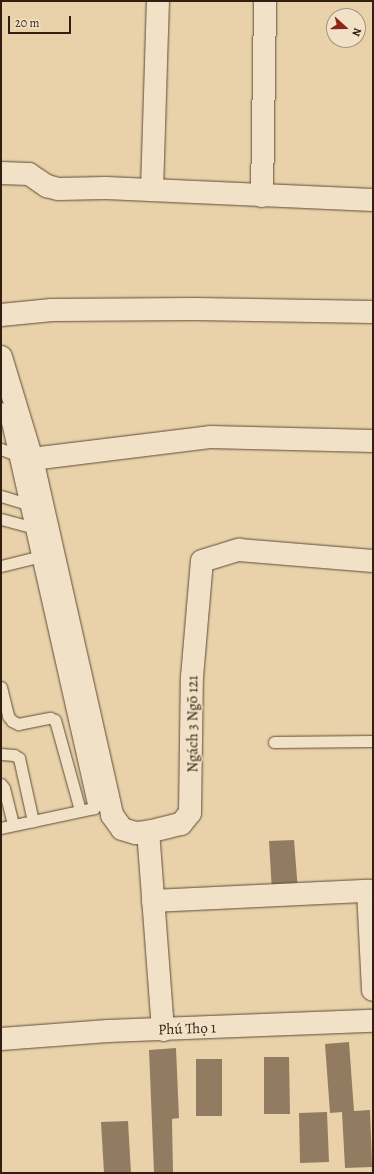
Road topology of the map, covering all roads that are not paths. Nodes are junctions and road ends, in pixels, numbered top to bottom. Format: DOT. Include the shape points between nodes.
graph roads {
  1 [pos="158,1"];
  2 [pos="266,1"];
  3 [pos="1,173"];
  4 [pos="152,190"];
  5 [pos="262,196"];
  6 [pos="373,197"];
  7 [pos="373,312"];
  8 [pos="1,316"];
  9 [pos="1,357"];
  10 [pos="1,408"];
  11 [pos="373,441"];
  12 [pos="1,450"];
  13 [pos="23,456"];
  14 [pos="1,496"];
  15 [pos="24,503"];
  16 [pos="1,519"];
  17 [pos="30,527"];
  18 [pos="36,557"];
  19 [pos="373,561"];
  20 [pos="1,566"];
  21 [pos="1,687"];
  22 [pos="373,741"];
  23 [pos="274,742"];
  24 [pos="1,754"];
  25 [pos="1,784"];
  26 [pos="80,810"];
  27 [pos="34,821"];
  28 [pos="13,825"];
  29 [pos="1,828"];
  30 [pos="148,832"];
  31 [pos="370,891"];
  32 [pos="153,901"];
  33 [pos="373,990"];
  34 [pos="373,1021"];
  35 [pos="163,1030"];
  36 [pos="1,1039"];
  1 -- 4 [label="street"];
  2 -- 5 [label="street"];
  3 -- 4 [label="street" via="29,174 47,186 58,189"];
  4 -- 5 [label="street"];
  5 -- 6 [label="street"];
  7 -- 8 [label="street" via="60,310"];
  9 -- 13 [label="street"];
  10 -- 13 [label="lane"];
  11 -- 13 [label="street" via="210,437"];
  12 -- 13 [label="lane"];
  13 -- 15 [label="lane"];
  13 -- 30 [label="street" via="112,815 122,829 135,833"];
  14 -- 15 [label="lane"];
  15 -- 17 [label="lane"];
  16 -- 17 [label="lane"];
  17 -- 18 [label="lane"];
  18 -- 20 [label="lane"];
  18 -- 26 [label="lane" via="94,808"];
  19 -- 30 [label="street, Ngách 3 Ngõ 121" via="239,550 202,561 192,677 190,813 181,824"];
  21 -- 26 [label="lane" via="8,716 12,721 18,724 50,718 55,720"];
  22 -- 23 [label="lane"];
  24 -- 27 [label="lane" via="19,758"];
  25 -- 28 [label="lane"];
  26 -- 27 [label="lane"];
  27 -- 28 [label="lane"];
  28 -- 29 [label="lane"];
  30 -- 32 [label="street"];
  31 -- 32 [label="street"];
  31 -- 33 [label="street"];
  32 -- 35 [label="street"];
  34 -- 35 [label="street, Phú Thọ 1"];
  35 -- 36 [label="street, Phú Thọ 1"];
}
